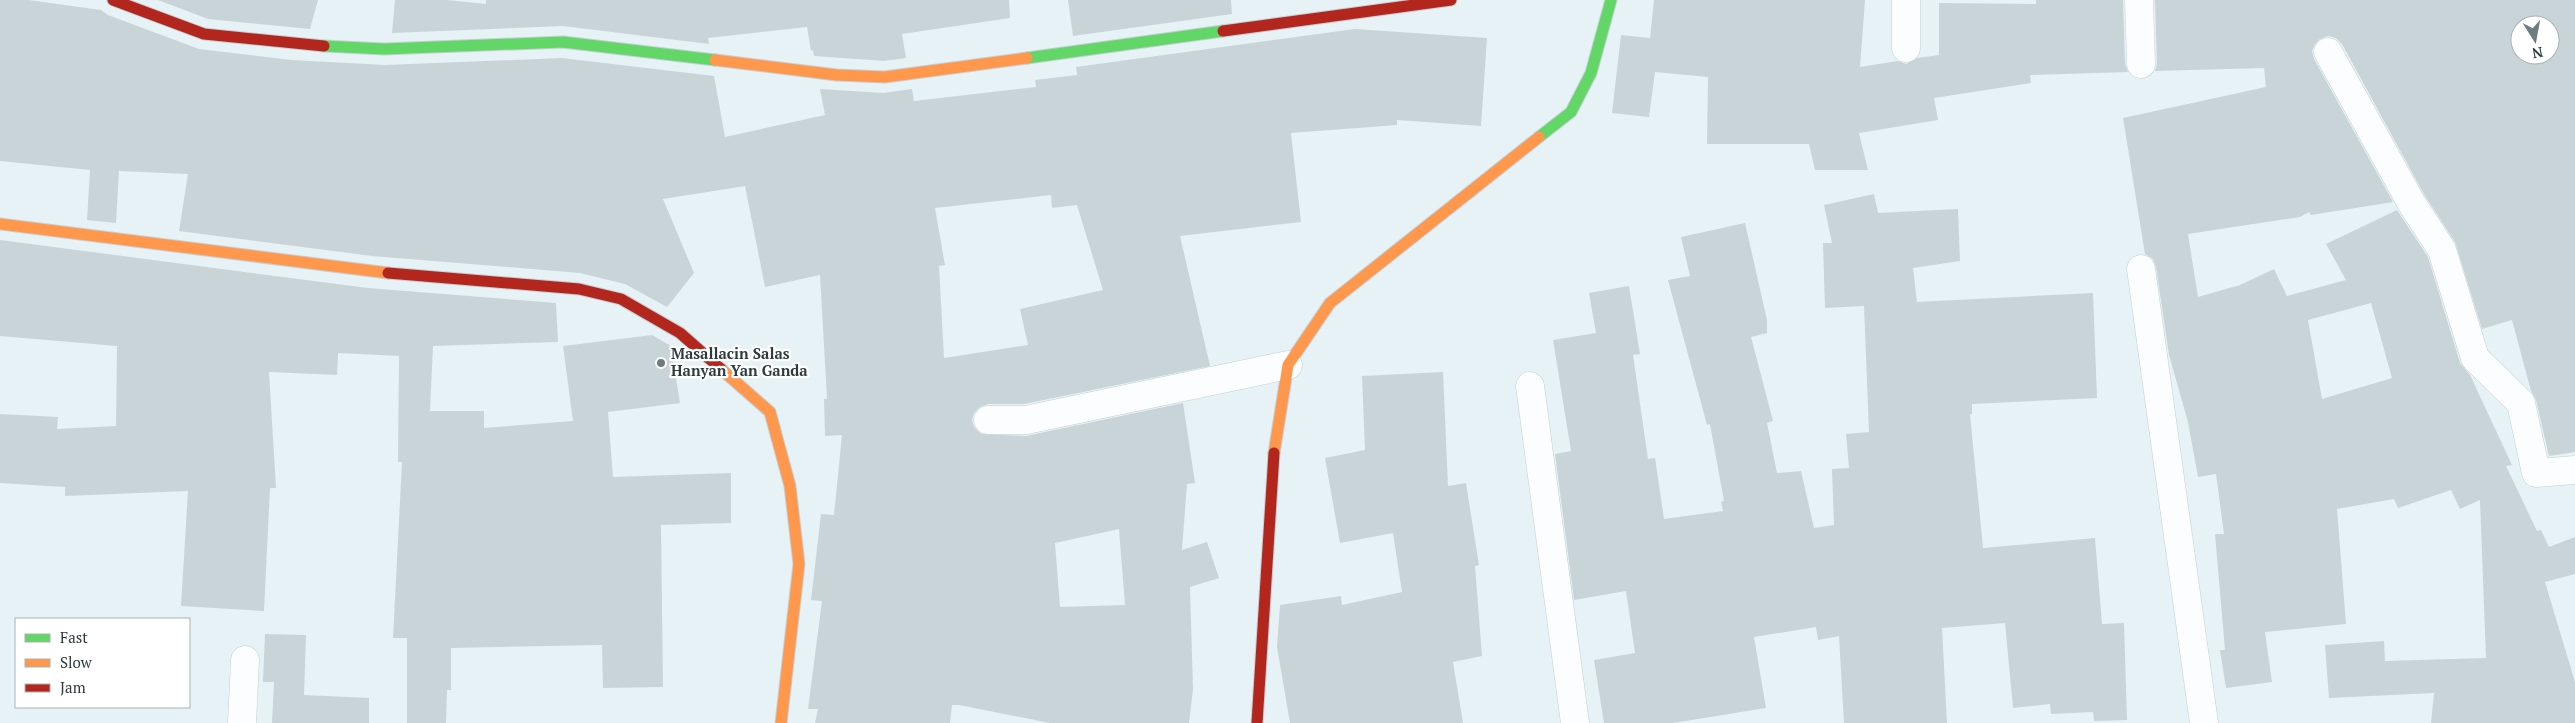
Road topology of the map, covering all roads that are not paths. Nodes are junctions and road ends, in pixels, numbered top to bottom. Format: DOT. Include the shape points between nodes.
graph roads {
  1 [pos="113,0"];
  2 [pos="1451,0"];
  3 [pos="1611,0"];
  4 [pos="1906,0"];
  5 [pos="2139,0"];
  6 [pos="1906,48"];
  7 [pos="2328,52"];
  8 [pos="2141,64"];
  9 [pos="0,224"];
  10 [pos="2141,269"];
  11 [pos="1288,365"];
  12 [pos="1530,386"];
  13 [pos="988,420"];
  14 [pos="2575,470"];
  15 [pos="245,660"];
  16 [pos="242,723"];
  17 [pos="781,723"];
  18 [pos="1256,723"];
  19 [pos="1575,723"];
  20 [pos="2204,723"];
  1 -- 2 [label="street" via="204,34 293,44 384,49 563,42 837,76 885,78"];
  3 -- 11 [label="street" via="1591,73 1571,112 1330,304"];
  4 -- 6 [label="street"];
  5 -- 8 [label="street"];
  7 -- 14 [label="street" via="2412,204 2442,250 2475,358 2521,403 2536,473"];
  9 -- 17 [label="street" via="370,272 579,290 622,299 680,333 770,412 790,486 799,564"];
  10 -- 20 [label="street"];
  11 -- 13 [label="street" via="1026,420"];
  11 -- 18 [label="street" via="1274,453"];
  12 -- 19 [label="street"];
  15 -- 16 [label="street"];
}
